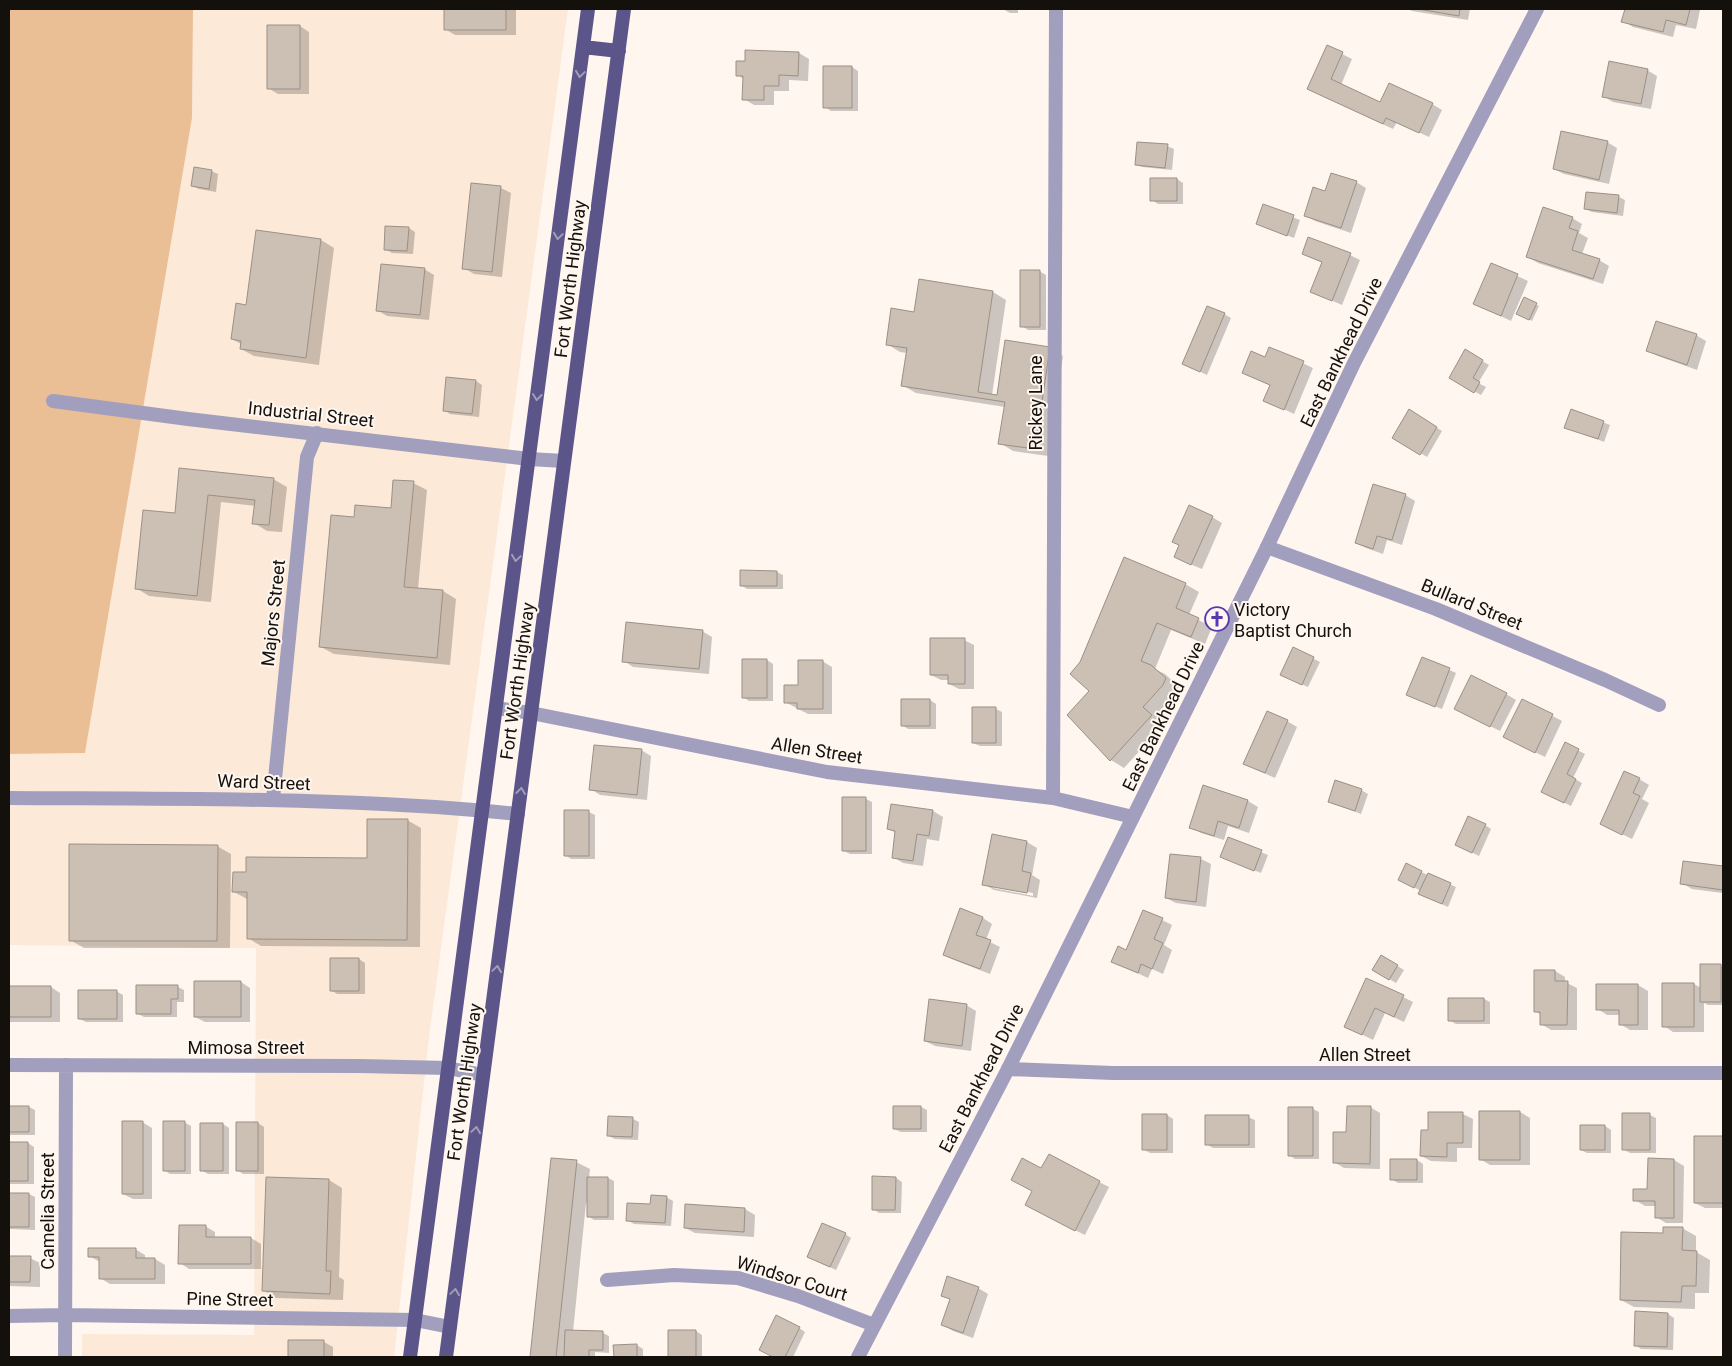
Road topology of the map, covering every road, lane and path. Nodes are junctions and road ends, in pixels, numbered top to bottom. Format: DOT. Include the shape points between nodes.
graph roads {
  1 [pos="588,9"];
  2 [pos="624,9"];
  3 [pos="1056,9"];
  4 [pos="1538,9"];
  5 [pos="583,47"];
  6 [pos="618,51"];
  7 [pos="53,401"];
  8 [pos="316,433"];
  9 [pos="529,459"];
  10 [pos="564,461"];
  11 [pos="1267,548"];
  12 [pos="1659,705"];
  13 [pos="496,708"];
  14 [pos="531,713"];
  15 [pos="9,798"];
  16 [pos="1053,798"];
  17 [pos="273,799"];
  18 [pos="483,811"];
  19 [pos="518,814"];
  20 [pos="1134,817"];
  21 [pos="9,1065"];
  22 [pos="66,1065"];
  23 [pos="448,1068"];
  24 [pos="1008,1069"];
  25 [pos="1723,1073"];
  26 [pos="484,1075"];
  27 [pos="607,1280"];
  28 [pos="65,1314"];
  29 [pos="9,1316"];
  30 [pos="415,1320"];
  31 [pos="874,1325"];
  32 [pos="450,1327"];
  33 [pos="65,1357"];
  34 [pos="410,1357"];
  35 [pos="446,1357"];
  36 [pos="858,1357"];
  1 -- 5 [label="main road, Fort Worth Highway"];
  2 -- 6 [label="main road, Fort Worth Highway"];
  3 -- 16 [label="street, Rickey Lane"];
  4 -- 11 [label="street, East Bankhead Drive" via="1354,363"];
  5 -- 6 [label="main road"];
  5 -- 9 [label="main road, Fort Worth Highway, one-way"];
  6 -- 10 [label="main road, Fort Worth Highway"];
  7 -- 8 [label="street, Industrial Street" via="188,420"];
  8 -- 9 [label="street, Industrial Street"];
  8 -- 17 [label="street, Majors Street" via="307,457"];
  9 -- 10 [label="street, Industrial Street"];
  9 -- 13 [label="main road, Fort Worth Highway, one-way"];
  10 -- 14 [label="main road, Fort Worth Highway"];
  11 -- 12 [label="street, Bullard Street" via="1436,609"];
  11 -- 20 [label="street, East Bankhead Drive"];
  13 -- 14 [label="street, Allen Street"];
  13 -- 18 [label="main road, Fort Worth Highway"];
  14 -- 16 [label="street, Allen Street" via="827,772"];
  19 -- 14 [label="main road, Fort Worth Highway, one-way"];
  15 -- 17 [label="street, Ward Street"];
  16 -- 20 [label="street, Allen Street"];
  17 -- 18 [label="street, Ward Street"];
  18 -- 19 [label="street, Ward Street"];
  18 -- 23 [label="main road, Fort Worth Highway"];
  26 -- 19 [label="main road, Fort Worth Highway, one-way"];
  20 -- 24 [label="street, East Bankhead Drive"];
  21 -- 22 [label="street, Mimosa Street"];
  22 -- 23 [label="street, Mimosa Street"];
  22 -- 28 [label="street, Camelia Street"];
  23 -- 26 [label="street, Mimosa Street"];
  23 -- 30 [label="main road, Fort Worth Highway"];
  24 -- 25 [label="street, Allen Street" via="1114,1073"];
  24 -- 31 [label="street, East Bankhead Drive"];
  32 -- 26 [label="main road, Fort Worth Highway, one-way"];
  27 -- 31 [label="street, Windsor Court" via="674,1275 738,1278 798,1296"];
  28 -- 29 [label="street, Pine Street"];
  28 -- 30 [label="street, Pine Street"];
  28 -- 33 [label="street, Camelia Street"];
  30 -- 32 [label="street, Pine Street"];
  30 -- 34 [label="main road, Fort Worth Highway"];
  31 -- 36 [label="street, East Bankhead Drive"];
  32 -- 35 [label="main road, Fort Worth Highway"];
}
